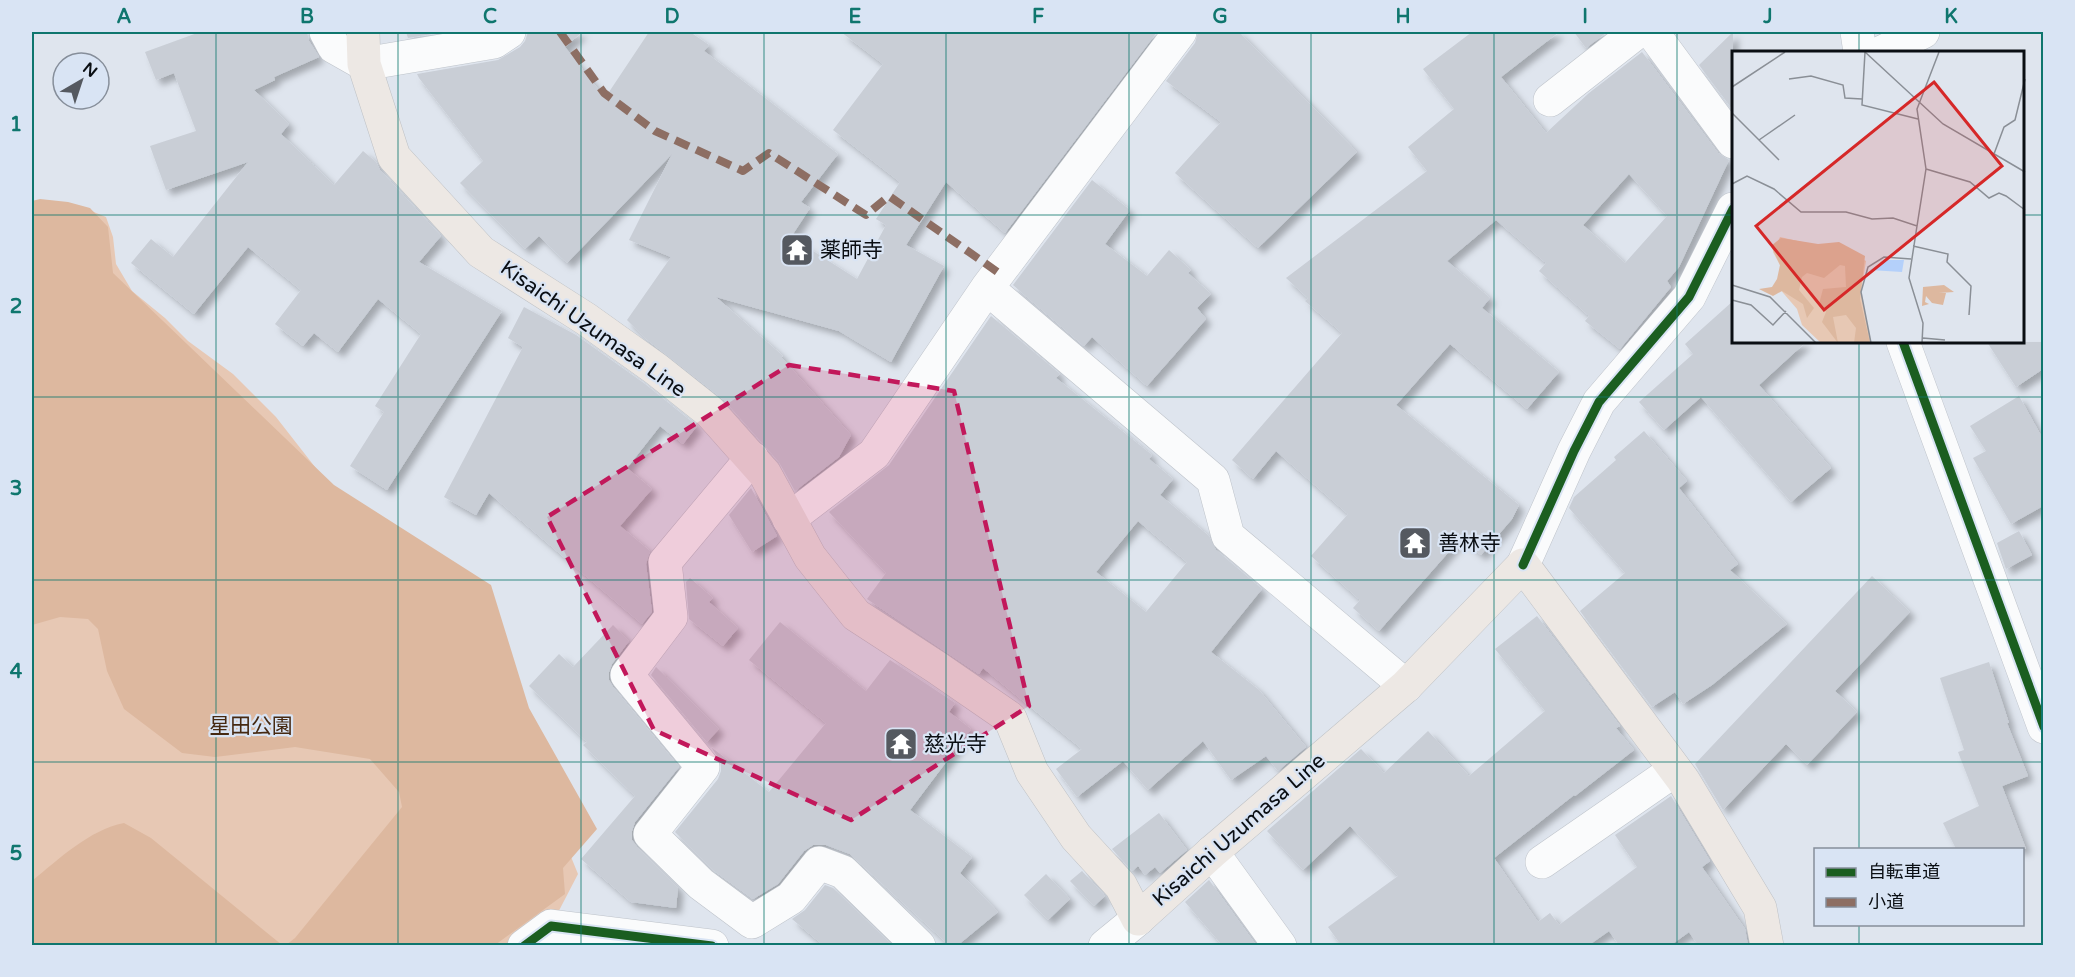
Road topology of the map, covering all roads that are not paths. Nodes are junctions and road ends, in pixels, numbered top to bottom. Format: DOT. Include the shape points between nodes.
graph roads {
  1 [pos="326,32"];
  2 [pos="363,32"];
  3 [pos="509,32"];
  4 [pos="1180,32"];
  5 [pos="1637,32"];
  6 [pos="1652,32"];
  7 [pos="1857,32"];
  8 [pos="1923,32"];
  9 [pos="1860,51"];
  10 [pos="1884,51"];
  11 [pos="364,64"];
  12 [pos="1550,100"];
  13 [pos="1732,141"];
  14 [pos="1732,211"];
  15 [pos="987,288"];
  16 [pos="1904,344"];
  17 [pos="752,458"];
  18 [pos="789,519"];
  19 [pos="1523,564"];
  20 [pos="1406,686"];
  21 [pos="2043,727"];
  22 [pos="1675,770"];
  23 [pos="1212,852"];
  24 [pos="1542,862"];
  25 [pos="1138,919"];
  26 [pos="524,945"];
  27 [pos="712,945"];
  28 [pos="919,945"];
  29 [pos="1105,945"];
  30 [pos="1280,945"];
  31 [pos="1767,945"];
  1 -- 11 [label="street" via="334,47"];
  2 -- 11 [label="main road, Kisaichi Uzumasa Line"];
  3 -- 11 [label="street" via="494,42"];
  4 -- 15 [label="street"];
  5 -- 12 [label="street"];
  6 -- 13 [label="street"];
  7 -- 9 [label="street"];
  8 -- 10 [label="street"];
  11 -- 17 [label="main road, Kisaichi Uzumasa Line" via="394,157 481,252 656,369 710,412"];
  14 -- 19 [label="street" via="1689,297 1599,402"];
  15 -- 18 [label="street" via="874,454"];
  15 -- 20 [label="street" via="1213,480 1228,536"];
  16 -- 21 [label="street"];
  17 -- 18 [label="main road, Kisaichi Uzumasa Line"];
  17 -- 28 [label="street" via="665,562 671,617 627,675 702,766 650,834 701,884 752,922 791,898 819,863 843,872"];
  18 -- 25 [label="main road, Kisaichi Uzumasa Line" via="810,557 856,615 1010,718 1032,772 1076,837 1121,886"];
  19 -- 20 [label="main road, Kisaichi Uzumasa Line"];
  19 -- 22 [label="main road"];
  20 -- 23 [label="main road, Kisaichi Uzumasa Line"];
  22 -- 24 [label="street"];
  22 -- 31 [label="main road" via="1760,908"];
  23 -- 25 [label="main road, Kisaichi Uzumasa Line"];
  23 -- 30 [label="street"];
  25 -- 29 [label="street"];
  26 -- 27 [label="street" via="551,926"];
}
